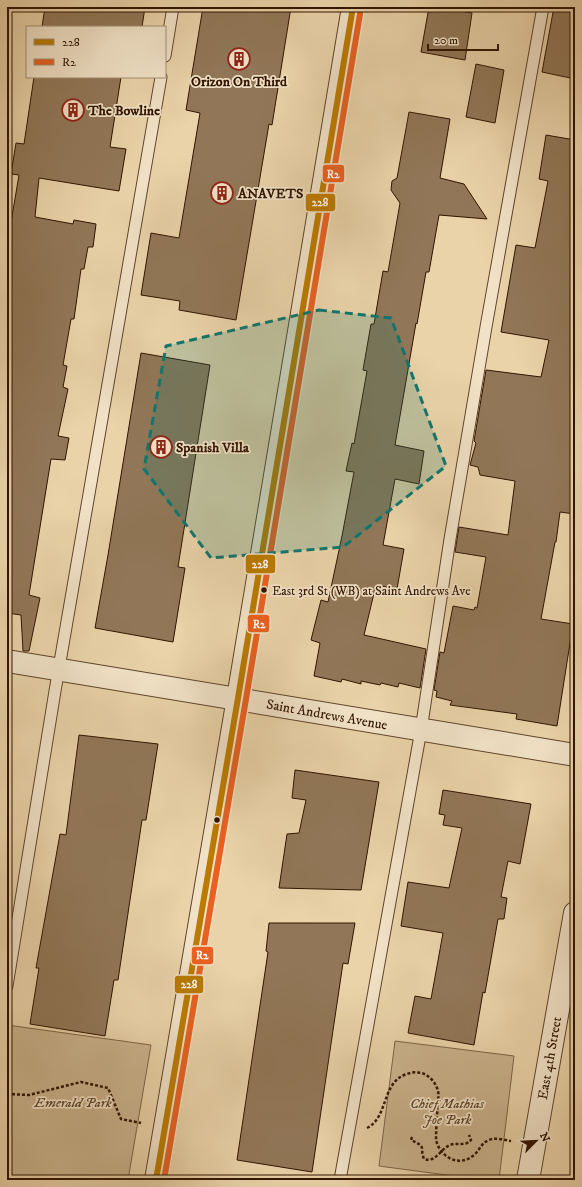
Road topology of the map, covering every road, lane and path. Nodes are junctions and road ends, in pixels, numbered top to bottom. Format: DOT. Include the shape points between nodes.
graph roads {
  1 [pos="174,7"];
  2 [pos="353,7"];
  3 [pos="543,7"];
  4 [pos="166,51"];
  5 [pos="161,78"];
  6 [pos="7,661"];
  7 [pos="59,670"];
  8 [pos="238,698"];
  9 [pos="421,730"];
  10 [pos="575,755"];
  11 [pos="575,913"];
  12 [pos="7,986"];
  13 [pos="7,1094"];
  14 [pos="141,1123"];
  15 [pos="349,1133"];
  16 [pos="469,1134"];
  17 [pos="412,1137"];
  18 [pos="511,1141"];
  19 [pos="441,1152"];
  20 [pos="156,1180"];
  21 [pos="340,1180"];
  22 [pos="528,1180"];
  1 -- 4 [label="lane"];
  2 -- 8 [label="street"];
  3 -- 9 [label="lane" via="451,531"];
  5 -- 7 [label="lane"];
  6 -- 7 [label="street, Saint Andrews Avenue"];
  7 -- 8 [label="street, Saint Andrews Avenue"];
  7 -- 12 [label="lane"];
  8 -- 9 [label="street, Saint Andrews Avenue"];
  8 -- 20 [label="street"];
  9 -- 10 [label="street, Saint Andrews Avenue"];
  9 -- 15 [label="lane"];
  11 -- 22 [label="street, East 4th Street"];
  13 -- 14 [label="path" via="29,1095 81,1082 108,1088 120,1119"];
  15 -- 19 [label="path" via="373,1125 378,1119 391,1086 397,1079 405,1074 419,1072 427,1075 439,1092 436,1140"];
  15 -- 21 [label="lane"];
  16 -- 19 [label="path" via="471,1140 466,1144 452,1144"];
  17 -- 19 [label="path" via="411,1140 421,1146 424,1159 431,1160"];
  18 -- 19 [label="path" via="495,1138 484,1142 475,1155 466,1160 452,1160"];
}
